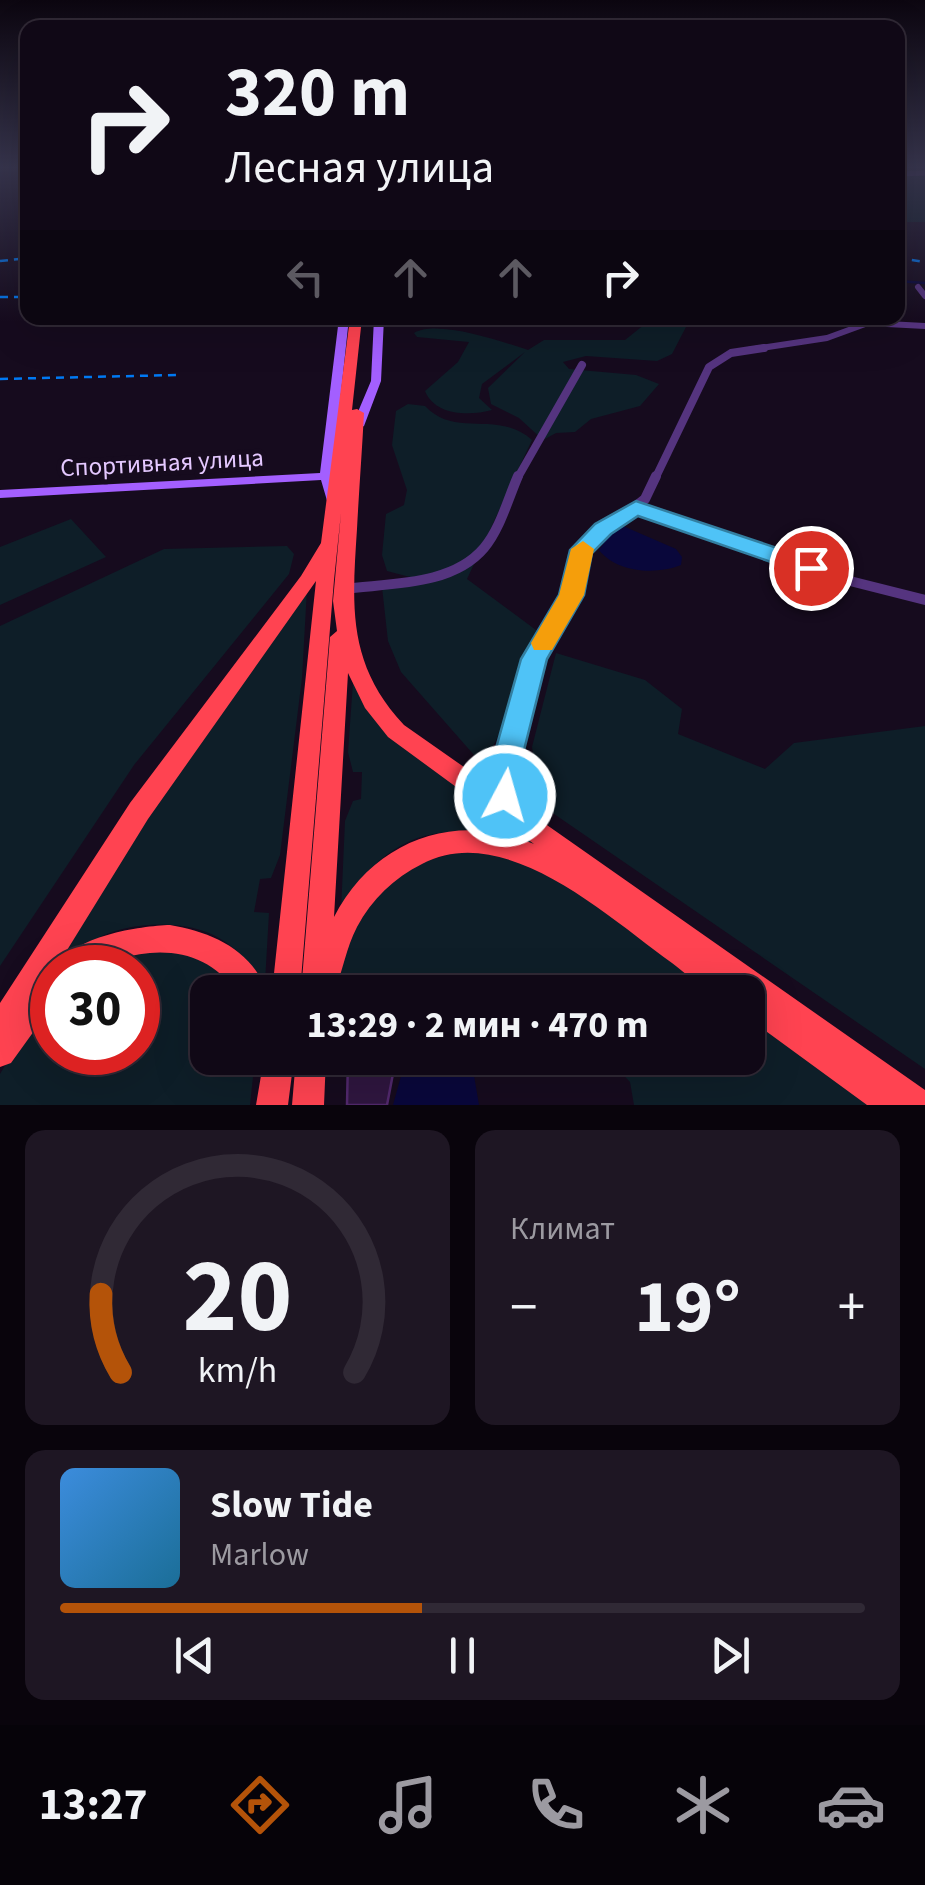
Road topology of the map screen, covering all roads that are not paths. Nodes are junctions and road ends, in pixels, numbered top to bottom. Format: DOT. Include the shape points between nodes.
graph roads {
  1 [pos="925,288"];
  2 [pos="925,296"];
  3 [pos="343,325"];
  4 [pos="356,325"];
  5 [pos="363,325"];
  6 [pos="378,325"];
  7 [pos="863,325"];
  8 [pos="357,353"];
  9 [pos="582,365"];
  10 [pos="348,388"];
  11 [pos="334,412"];
  12 [pos="355,436"];
  13 [pos="326,476"];
  14 [pos="0,494"];
  15 [pos="334,505"];
  16 [pos="636,508"];
  17 [pos="330,538"];
  18 [pos="343,595"];
  19 [pos="925,600"];
  20 [pos="506,766"];
  21 [pos="442,767"];
  22 [pos="529,829"];
  23 [pos="120,945"];
  24 [pos="242,975"];
  25 [pos="288,975"];
  26 [pos="319,975"];
  27 [pos="324,975"];
  28 [pos="712,975"];
  29 [pos="30,1012"];
  30 [pos="765,1013"];
  31 [pos="0,1030"];
  32 [pos="0,1052"];
  33 [pos="267,1075"];
  34 [pos="275,1075"];
  35 [pos="310,1075"];
  36 [pos="269,1105"];
  37 [pos="308,1105"];
  38 [pos="893,1105"];
  39 [pos="919,1105"];
  1 -- 2 [label="street" via="918,287"];
  3 -- 11 [label="street"];
  4 -- 8 [label="highway"];
  5 -- 8 [label="highway"];
  6 -- 12 [label="street" via="376,381"];
  7 -- 16 [label="street" via="827,338 722,356 709,367"];
  8 -- 10 [label="highway"];
  8 -- 12 [label="highway"];
  9 -- 18 [label="street" via="487,546 442,576"];
  10 -- 11 [label="street"];
  10 -- 15 [label="highway"];
  11 -- 13 [label="street"];
  12 -- 18 [label="highway"];
  13 -- 14 [label="street, Спортивная улица"];
  13 -- 15 [label="street"];
  15 -- 17 [label="highway"];
  16 -- 19 [label="street"];
  16 -- 20 [label="street" via="582,550 572,595 534,659"];
  17 -- 25 [label="highway"];
  17 -- 31 [label="highway" via="102,867"];
  18 -- 21 [label="highway" via="351,656 365,694 396,731"];
  18 -- 26 [label="highway"];
  20 -- 21 [label="street" via="479,778"];
  20 -- 22 [label="street" via="508,803"];
  21 -- 22 [label="highway"];
  22 -- 39 [label="highway"];
  23 -- 24 [label="highway" via="178,939 219,954"];
  27 -- 28 [label="highway" via="336,937 366,890 411,855 466,840 507,844 553,864"];
  29 -- 32 [label="highway"];
  30 -- 38 [label="highway"];
  33 -- 36 [label="highway"];
  34 -- 36 [label="highway"];
  35 -- 37 [label="highway"];
}
